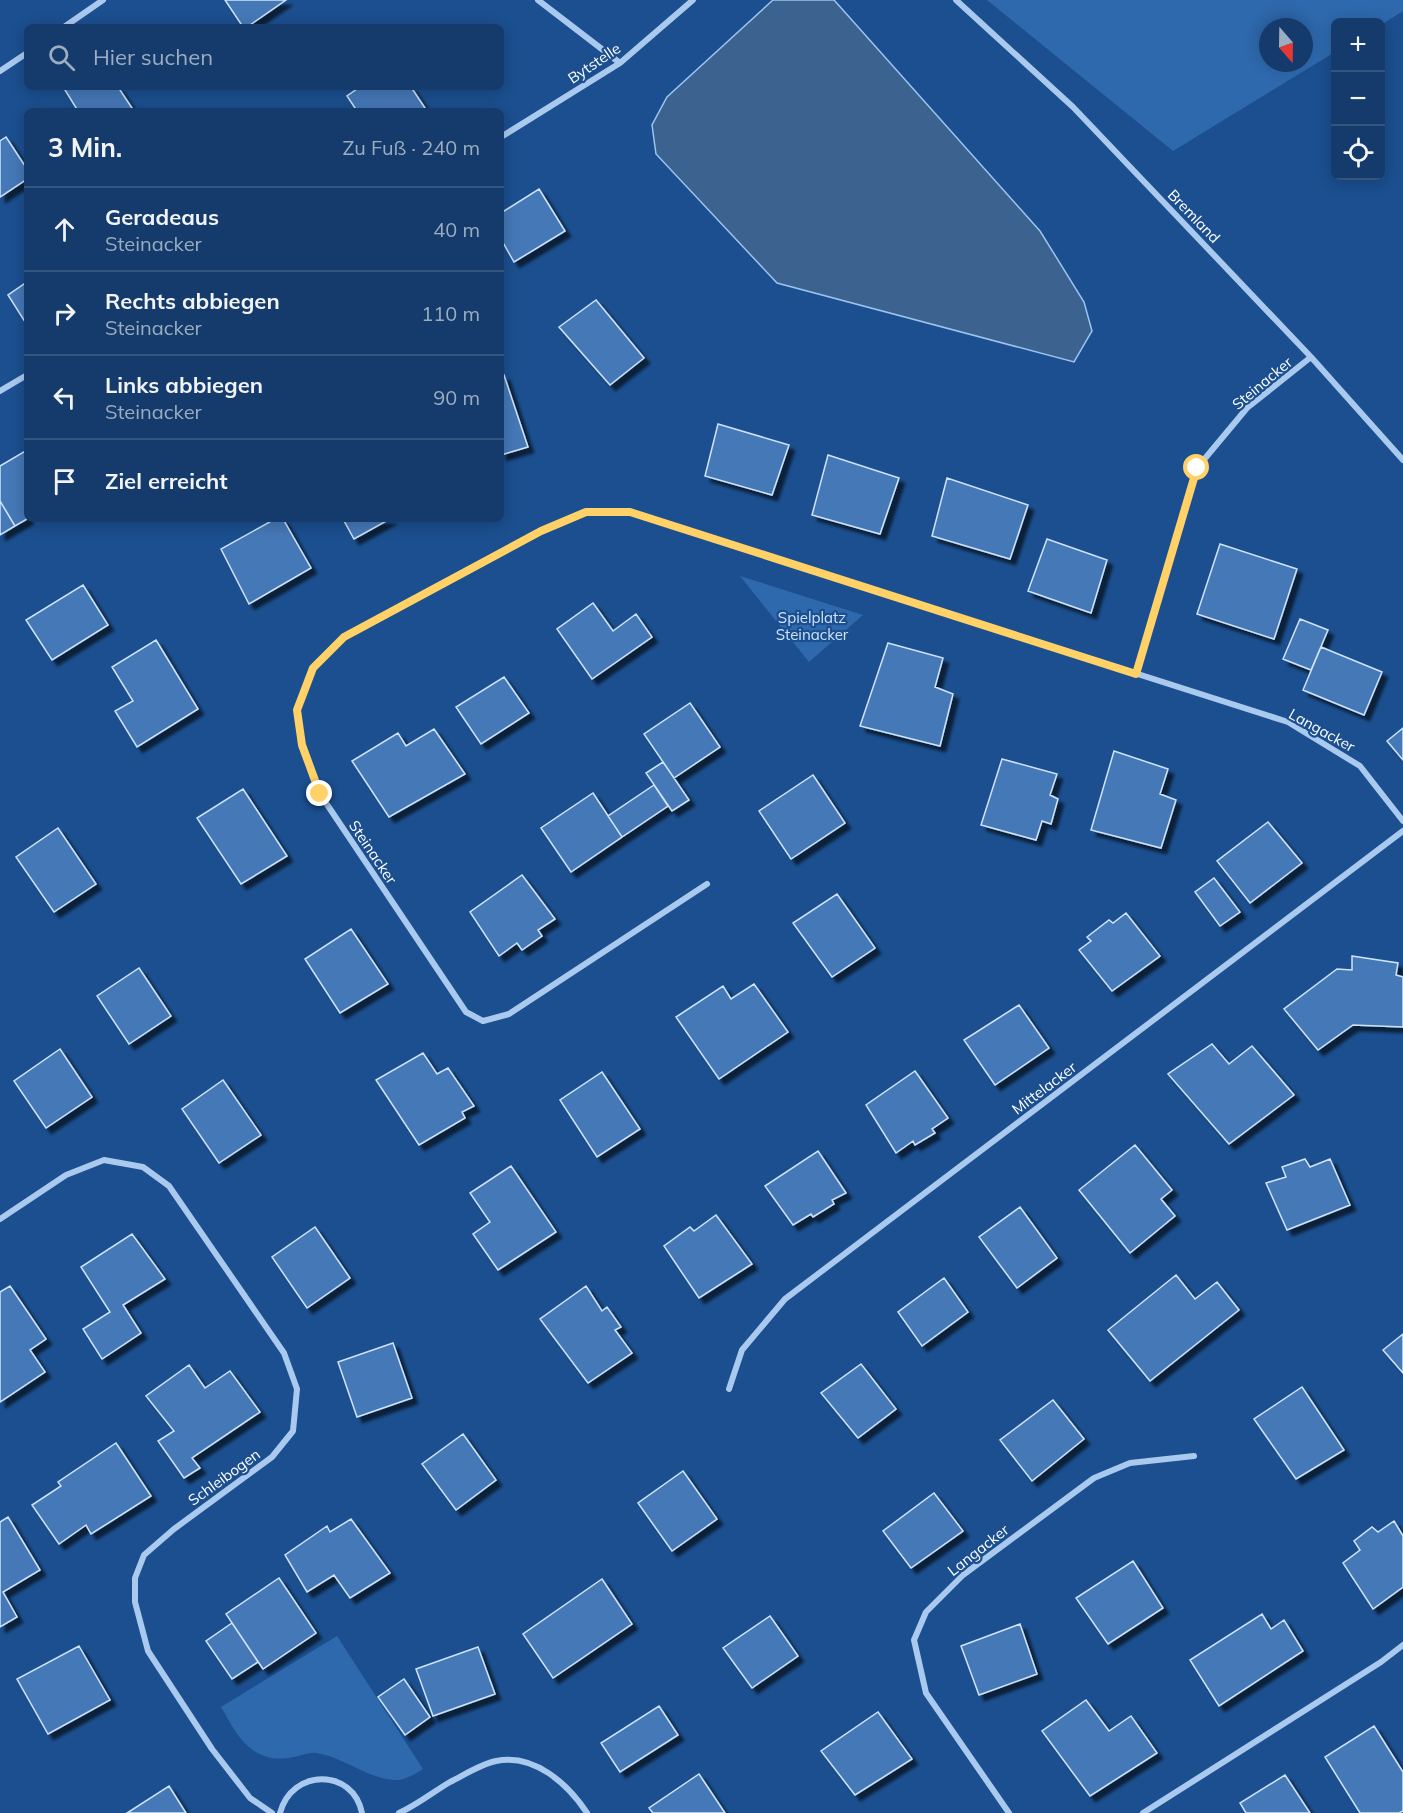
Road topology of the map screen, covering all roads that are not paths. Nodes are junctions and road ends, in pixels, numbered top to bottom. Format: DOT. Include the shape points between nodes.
graph roads {
  1 [pos="103,0"];
  2 [pos="538,0"];
  3 [pos="693,0"];
  4 [pos="956,0"];
  5 [pos="68,24"];
  6 [pos="24,55"];
  7 [pos="620,63"];
  8 [pos="0,71"];
  9 [pos="504,135"];
  10 [pos="1311,357"];
  11 [pos="24,377"];
  12 [pos="0,391"];
  13 [pos="1403,460"];
  14 [pos="1136,674"];
  15 [pos="1403,821"];
  16 [pos="1403,831"];
  17 [pos="707,884"];
  18 [pos="0,1220"];
  19 [pos="729,1389"];
  20 [pos="1194,1456"];
  21 [pos="1403,1645"];
  22 [pos="272,1813"];
  23 [pos="280,1813"];
  24 [pos="362,1813"];
  25 [pos="399,1813"];
  26 [pos="587,1813"];
  27 [pos="1009,1813"];
  28 [pos="1143,1813"];
  1 -- 5 [label="street"];
  2 -- 7 [label="street"];
  3 -- 7 [label="street, Bytstelle"];
  4 -- 10 [label="street, Bremland" via="1073,107"];
  6 -- 8 [label="street"];
  7 -- 9 [label="street, Bytstelle"];
  10 -- 13 [label="street, Bremland"];
  10 -- 14 [label="street, Steinacker" via="1247,408 1197,468"];
  11 -- 12 [label="street"];
  14 -- 15 [label="street, Langacker" via="1288,722 1360,766"];
  14 -- 17 [label="street, Steinacker" via="630,512 586,512 541,531 344,637 313,668 297,710 302,745 320,794 466,1012 483,1021 509,1014"];
  16 -- 19 [label="street, Mittelacker" via="785,1299 742,1350"];
  18 -- 22 [label="street, Schleibogen" via="66,1175 104,1160 143,1167 169,1186 284,1353 297,1389 293,1431 272,1457 174,1529 144,1556 135,1578 135,1602 148,1651 212,1749 250,1798"];
  20 -- 27 [label="street, Langacker" via="1130,1463 1094,1478 963,1575 926,1611 914,1640 926,1693"];
  21 -- 28 [label="street"];
  23 -- 24 [label="street" via="290,1791 316,1779 344,1786 355,1796"];
  25 -- 26 [label="street" via="450,1782 496,1761 526,1761 548,1772"];
}
